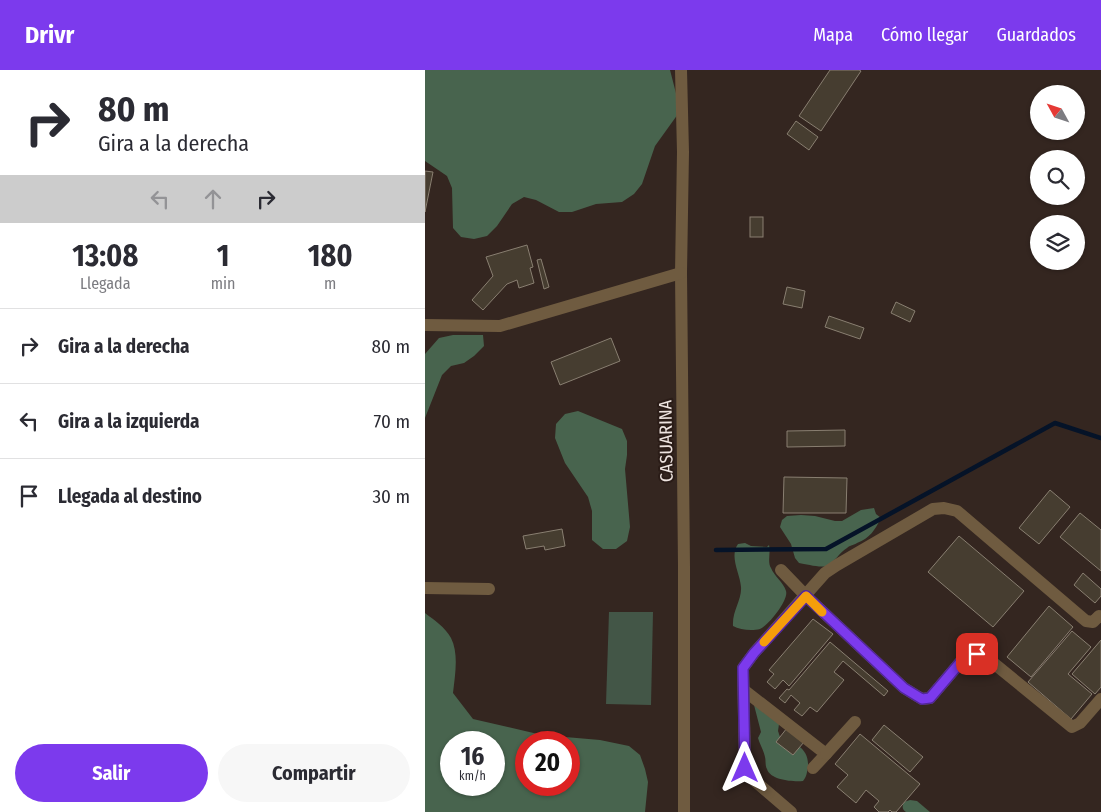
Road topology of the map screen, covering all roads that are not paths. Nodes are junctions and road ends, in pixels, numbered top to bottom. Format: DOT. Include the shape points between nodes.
graph roads {
  1 [pos="681,70"];
  2 [pos="681,273"];
  3 [pos="425,325"];
  4 [pos="781,570"];
  5 [pos="425,588"];
  6 [pos="489,588"];
  7 [pos="806,596"];
  8 [pos="1101,618"];
  9 [pos="745,691"];
  10 [pos="1101,699"];
  11 [pos="855,722"];
  12 [pos="826,754"];
  13 [pos="813,768"];
  14 [pos="684,812"];
  15 [pos="791,812"];
  1 -- 2 [label="street, CASUARINA"];
  2 -- 3 [label="street" via="499,326"];
  2 -- 14 [label="street, CASUARINA"];
  4 -- 7 [label="street"];
  5 -- 6 [label="street"];
  7 -- 8 [label="street" via="837,565 933,508 944,508 957,511 1086,621"];
  7 -- 9 [label="street" via="743,668"];
  7 -- 10 [label="street" via="904,688 922,699 930,698 964,658 977,654 986,657 1072,727 1080,723"];
  9 -- 12 [label="street"];
  9 -- 15 [label="street" via="745,768 749,776"];
  11 -- 12 [label="street"];
  12 -- 13 [label="street"];
}
